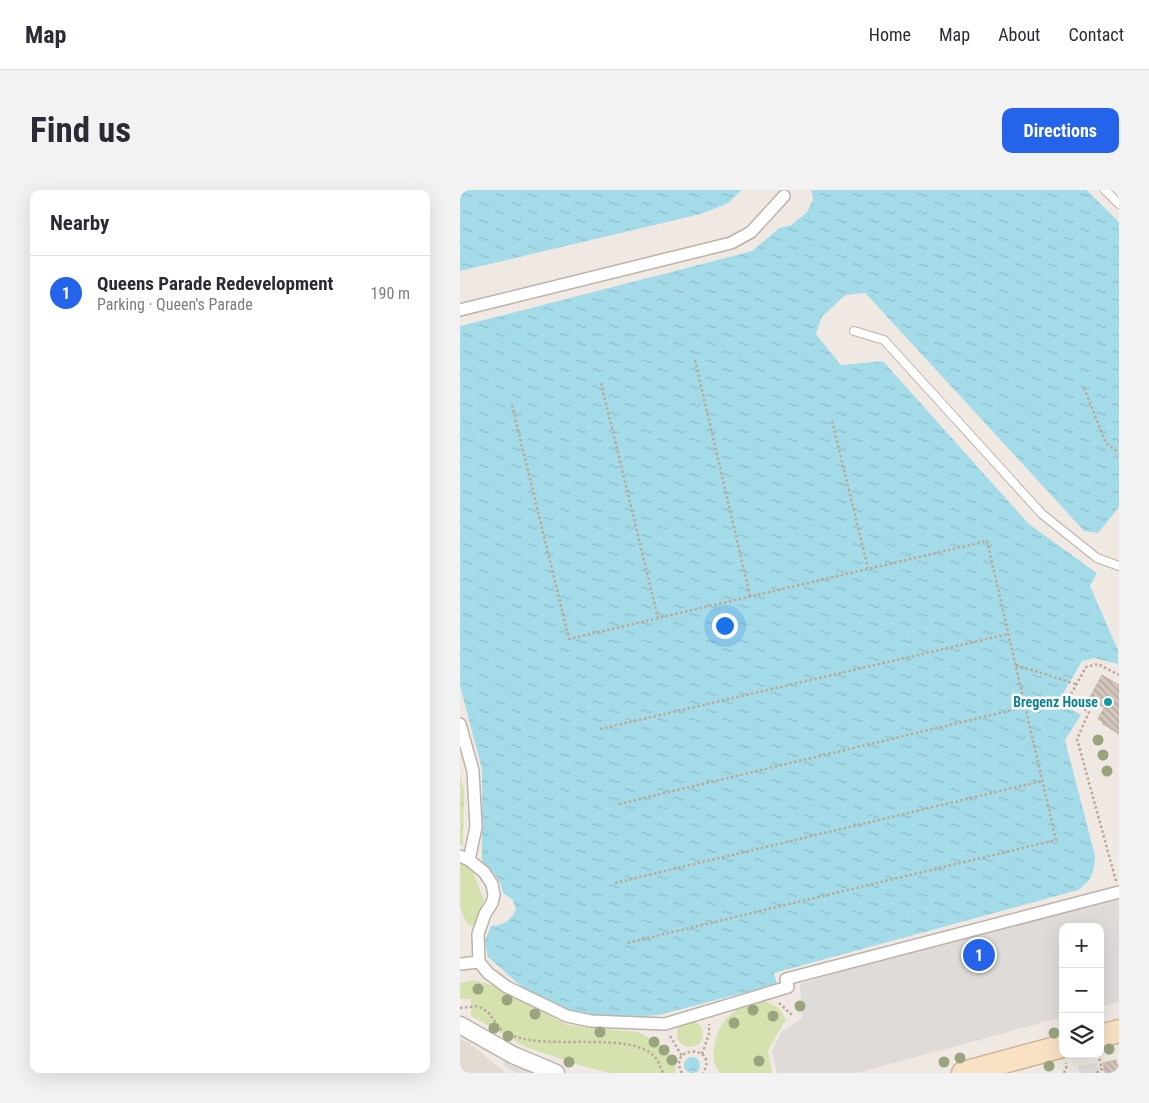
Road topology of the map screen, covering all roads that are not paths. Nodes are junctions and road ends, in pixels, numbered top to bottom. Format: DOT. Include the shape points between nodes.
graph roads {
  1 [pos="1105,190"];
  2 [pos="784,196"];
  3 [pos="1119,204"];
  4 [pos="460,310"];
  5 [pos="854,331"];
  6 [pos="1119,566"];
  7 [pos="460,724"];
  8 [pos="465,858"];
  9 [pos="1119,892"];
  10 [pos="479,962"];
  11 [pos="460,964"];
  12 [pos="460,1025"];
  13 [pos="1119,1031"];
  14 [pos="1104,1035"];
  15 [pos="1059,1047"];
  16 [pos="556,1073"];
  17 [pos="963,1073"];
  1 -- 3 [label="lane"];
  2 -- 4 [label="street" via="751,232 731,244"];
  5 -- 6 [label="lane" via="884,340 1042,514 1097,558"];
  7 -- 8 [label="street" via="473,771 476,827"];
  8 -- 10 [label="street" via="484,872 494,894 478,934"];
  9 -- 10 [label="street" via="786,979 788,987 665,1024 591,1021 568,1016 507,987"];
  10 -- 11 [label="street"];
  12 -- 16 [label="street" via="513,1055"];
  13 -- 14 [label="main road"];
  15 -- 17 [label="main road"];
}
